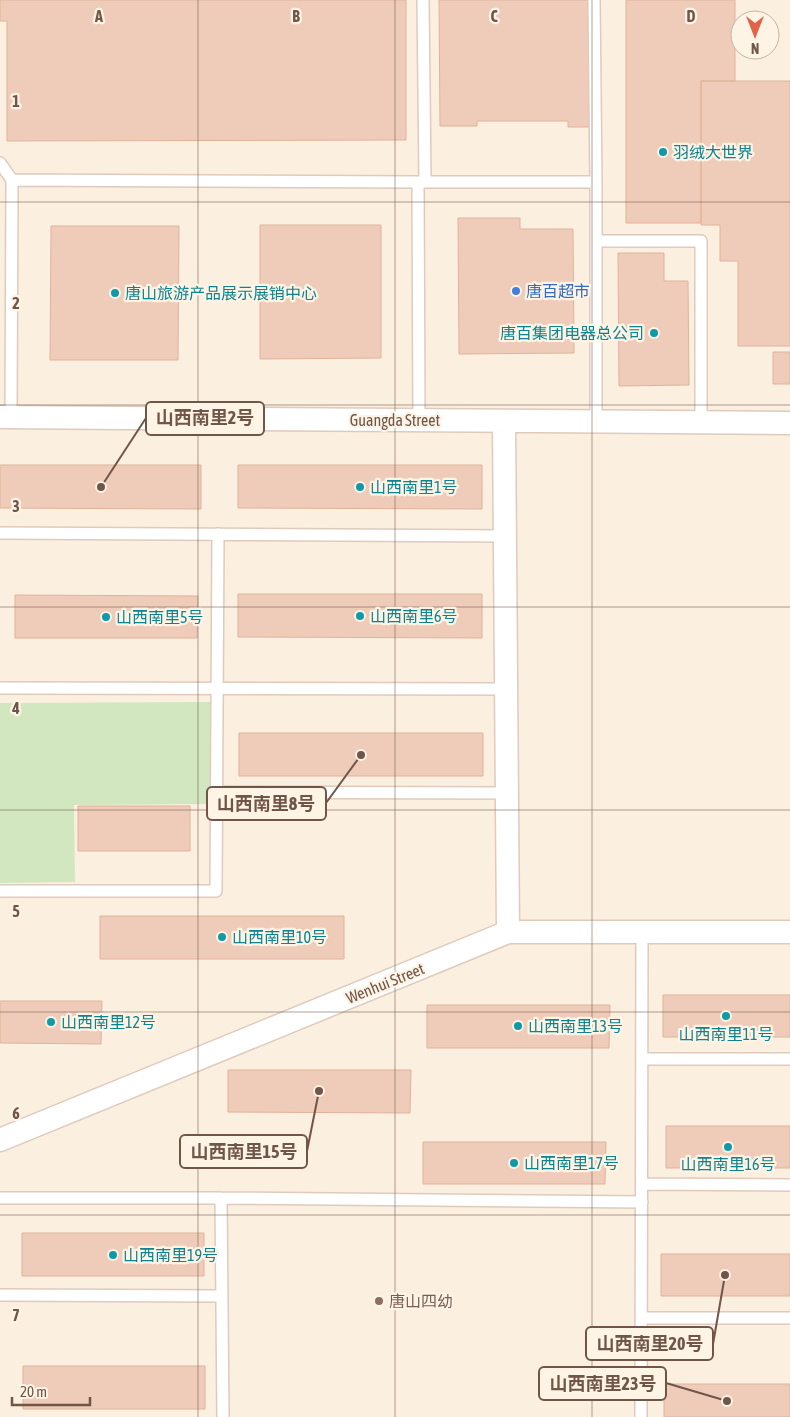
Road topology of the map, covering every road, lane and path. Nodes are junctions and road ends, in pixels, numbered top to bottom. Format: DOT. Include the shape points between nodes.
graph roads {
  1 [pos="423,0"];
  2 [pos="594,0"];
  3 [pos="0,163"];
  4 [pos="12,180"];
  5 [pos="422,182"];
  6 [pos="596,182"];
  7 [pos="596,242"];
  8 [pos="6,417"];
  9 [pos="419,420"];
  10 [pos="504,421"];
  11 [pos="596,421"];
  12 [pos="701,422"];
  13 [pos="790,423"];
  14 [pos="0,533"];
  15 [pos="218,534"];
  16 [pos="505,536"];
  17 [pos="0,688"];
  18 [pos="217,688"];
  19 [pos="506,688"];
  20 [pos="217,792"];
  21 [pos="507,793"];
  22 [pos="0,891"];
  23 [pos="508,932"];
  24 [pos="642,932"];
  25 [pos="790,932"];
  26 [pos="642,1059"];
  27 [pos="790,1059"];
  28 [pos="0,1140"];
  29 [pos="642,1184"];
  30 [pos="790,1185"];
  31 [pos="0,1198"];
  32 [pos="221,1198"];
  33 [pos="642,1202"];
  34 [pos="0,1295"];
  35 [pos="222,1296"];
  36 [pos="641,1318"];
  37 [pos="790,1318"];
  38 [pos="222,1417"];
  39 [pos="641,1417"];
  1 -- 5 [label="lane"];
  2 -- 6 [label="lane"];
  3 -- 4 [label="lane"];
  4 -- 5 [label="lane"];
  4 -- 8 [label="lane"];
  5 -- 6 [label="lane"];
  5 -- 9 [label="lane"];
  6 -- 7 [label="lane"];
  7 -- 11 [label="lane"];
  7 -- 12 [label="lane" via="701,242"];
  8 -- 9 [label="street, Guangda Street"];
  9 -- 10 [label="street, Guangda Street"];
  10 -- 11 [label="street, Guangda Street"];
  10 -- 16 [label="street"];
  11 -- 12 [label="street, Guangda Street"];
  12 -- 13 [label="street, Guangda Street"];
  14 -- 15 [label="lane"];
  15 -- 16 [label="lane"];
  15 -- 18 [label="lane"];
  16 -- 19 [label="street"];
  17 -- 18 [label="lane"];
  18 -- 19 [label="lane"];
  18 -- 20 [label="lane"];
  19 -- 21 [label="street"];
  20 -- 21 [label="lane"];
  20 -- 22 [label="lane" via="216,891"];
  21 -- 23 [label="street"];
  23 -- 24 [label="street, Wenhui Street"];
  23 -- 28 [label="street, Wenhui Street"];
  24 -- 25 [label="street, Wenhui Street"];
  24 -- 26 [label="lane"];
  26 -- 27 [label="lane"];
  26 -- 29 [label="lane"];
  29 -- 30 [label="lane"];
  29 -- 33 [label="lane"];
  31 -- 32 [label="lane"];
  32 -- 33 [label="lane"];
  32 -- 35 [label="lane"];
  33 -- 36 [label="lane"];
  34 -- 35 [label="lane"];
  35 -- 38 [label="lane"];
  36 -- 37 [label="lane"];
  36 -- 39 [label="lane"];
}
